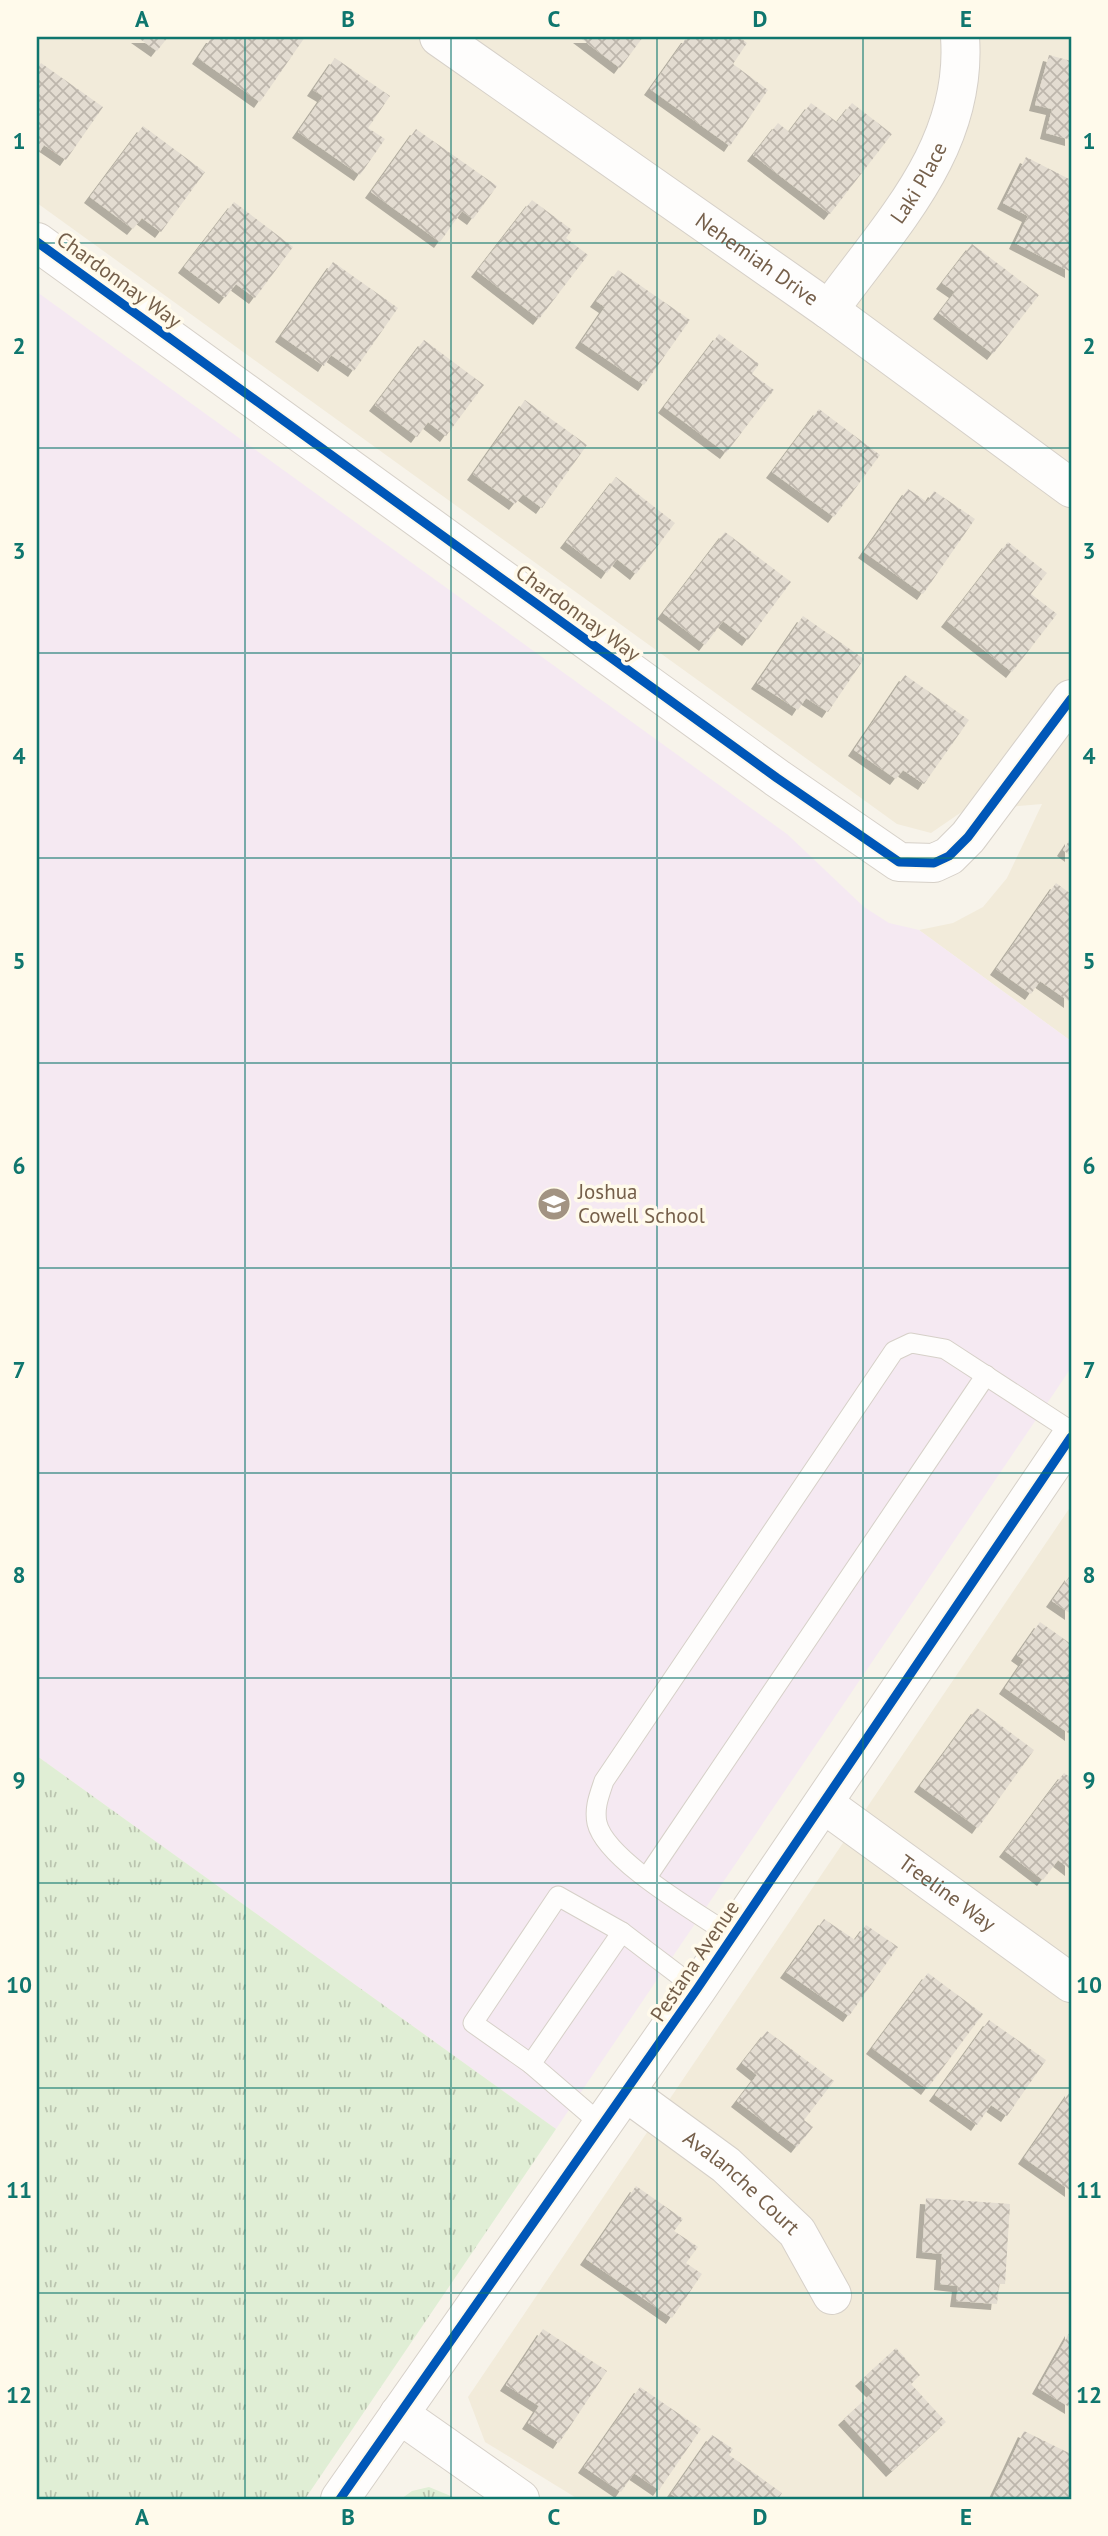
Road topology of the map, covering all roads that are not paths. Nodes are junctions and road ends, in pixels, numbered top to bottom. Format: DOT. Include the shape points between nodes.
graph roads {
  1 [pos="439,37"];
  2 [pos="960,37"];
  3 [pos="37,242"];
  4 [pos="829,310"];
  5 [pos="1071,488"];
  6 [pos="1071,699"];
  7 [pos="986,1375"];
  8 [pos="1071,1431"];
  9 [pos="1071,1437"];
  10 [pos="824,1804"];
  11 [pos="647,1877"];
  12 [pos="622,1932"];
  13 [pos="733,1937"];
  14 [pos="1071,1983"];
  15 [pos="697,1989"];
  16 [pos="531,2064"];
  17 [pos="626,2092"];
  18 [pos="602,2125"];
  19 [pos="832,2295"];
  20 [pos="399,2414"];
  21 [pos="340,2499"];
  22 [pos="520,2499"];
  1 -- 4 [label="street, Nehemiah Drive"];
  2 -- 4 [label="street, Laki Place" via="962,62 954,116 933,166"];
  3 -- 6 [label="street, Chardonnay Way" via="899,862 934,863 949,856"];
  4 -- 5 [label="street, Nehemiah Drive"];
  7 -- 8 [label="lane"];
  7 -- 11 [label="lane"];
  7 -- 11 [label="lane" via="945,1349 911,1343 894,1351 878,1374 604,1781 596,1806 597,1825 608,1846"];
  9 -- 10 [label="street, Pestana Avenue"];
  10 -- 13 [label="street, Pestana Avenue"];
  10 -- 14 [label="street, Treeline Way"];
  11 -- 13 [label="lane"];
  12 -- 15 [label="lane"];
  12 -- 16 [label="lane"];
  12 -- 16 [label="lane" via="558,1896 473,2023"];
  13 -- 15 [label="street, Pestana Avenue"];
  15 -- 17 [label="street, Pestana Avenue"];
  16 -- 18 [label="lane"];
  17 -- 18 [label="street, Pestana Avenue"];
  17 -- 19 [label="street, Avalanche Court" via="726,2165 797,2232"];
  18 -- 20 [label="street, Pestana Avenue"];
  20 -- 21 [label="street, Pestana Avenue"];
  20 -- 22 [label="street"];
}
